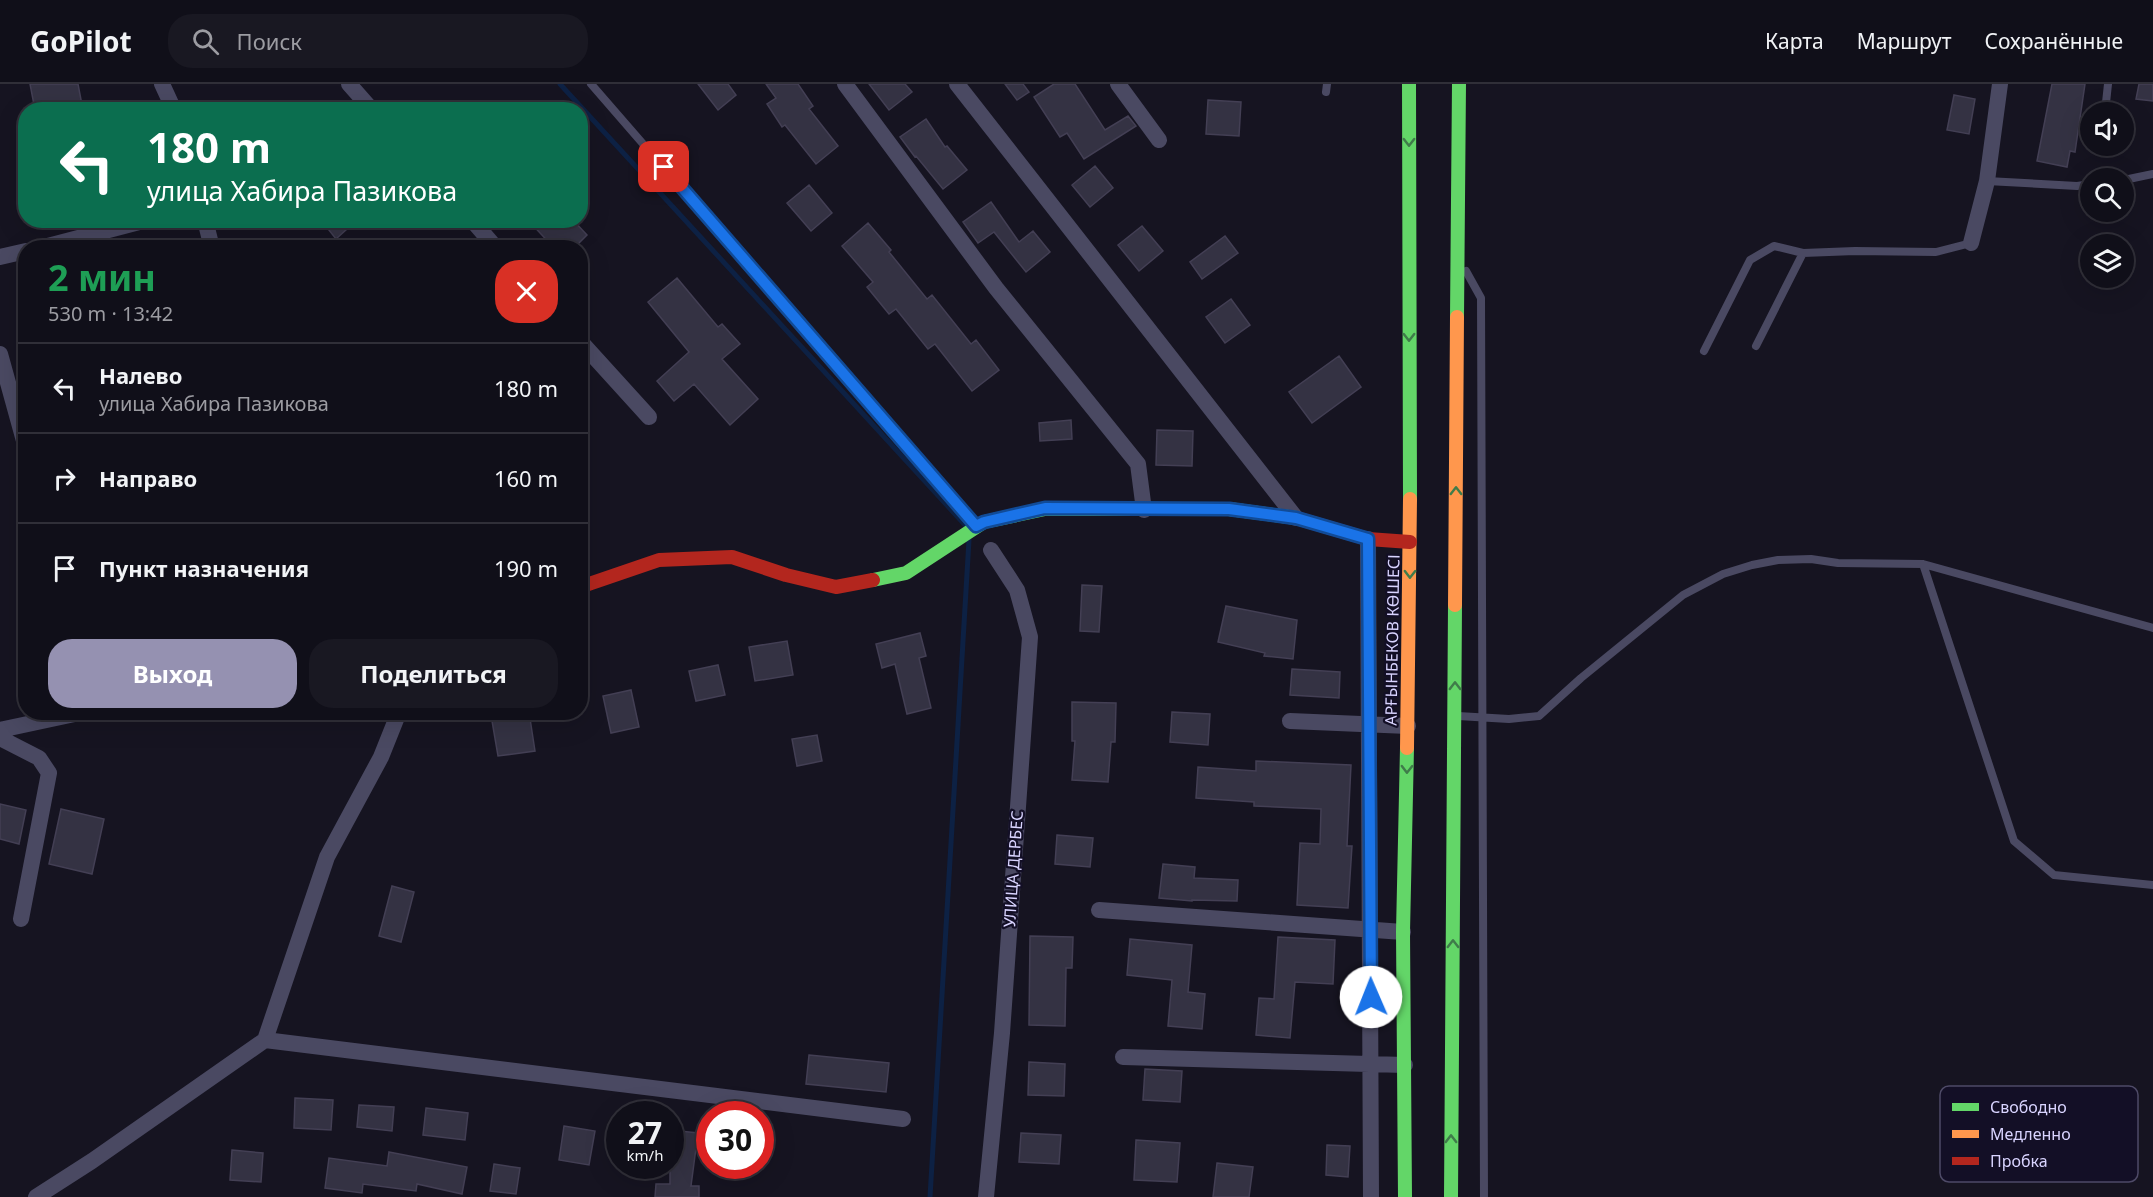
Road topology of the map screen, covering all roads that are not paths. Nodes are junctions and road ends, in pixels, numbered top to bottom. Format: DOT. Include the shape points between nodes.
graph roads {
  1 [pos="162,84"];
  2 [pos="349,84"];
  3 [pos="591,84"];
  4 [pos="845,84"];
  5 [pos="957,84"];
  6 [pos="1118,84"];
  7 [pos="1408,84"];
  8 [pos="1459,84"];
  9 [pos="2000,84"];
  10 [pos="2108,84"];
  11 [pos="170,102"];
  12 [pos="365,102"];
  13 [pos="2106,102"];
  14 [pos="1159,140"];
  15 [pos="2153,174"];
  16 [pos="2134,178"];
  17 [pos="1987,181"];
  18 [pos="2080,186"];
  19 [pos="116,228"];
  20 [pos="479,228"];
  21 [pos="71,240"];
  22 [pos="489,240"];
  23 [pos="1971,243"];
  24 [pos="18,253"];
  25 [pos="1803,253"];
  26 [pos="0,257"];
  27 [pos="1458,257"];
  28 [pos="1756,346"];
  29 [pos="588,350"];
  30 [pos="1704,351"];
  31 [pos="0,354"];
  32 [pos="649,417"];
  33 [pos="18,419"];
  34 [pos="1144,510"];
  35 [pos="1296,518"];
  36 [pos="976,526"];
  37 [pos="1368,539"];
  38 [pos="1410,542"];
  39 [pos="991,550"];
  40 [pos="1923,564"];
  41 [pos="588,584"];
  42 [pos="2153,628"];
  43 [pos="1455,716"];
  44 [pos="1481,718"];
  45 [pos="47,720"];
  46 [pos="396,720"];
  47 [pos="1290,721"];
  48 [pos="1370,724"];
  49 [pos="1408,726"];
  50 [pos="0,730"];
  51 [pos="0,738"];
  52 [pos="2153,885"];
  53 [pos="1099,910"];
  54 [pos="21,919"];
  55 [pos="1369,930"];
  56 [pos="1403,932"];
  57 [pos="265,1040"];
  58 [pos="1123,1058"];
  59 [pos="1372,1064"];
  60 [pos="1405,1065"];
  61 [pos="903,1119"];
  62 [pos="36,1197"];
  63 [pos="986,1197"];
  64 [pos="1371,1197"];
  65 [pos="1405,1197"];
  66 [pos="1451,1197"];
  67 [pos="1484,1197"];
  1 -- 11 [label="street"];
  2 -- 12 [label="street"];
  3 -- 36 [label="lane"];
  4 -- 34 [label="street" via="996,288 1138,464"];
  5 -- 35 [label="street"];
  6 -- 14 [label="street"];
  7 -- 38 [label="main road, АРҒЫНБЕКОВ КӨШЕСІ, one-way"];
  8 -- 27 [label="main road"];
  9 -- 17 [label="street"];
  10 -- 13 [label="lane"];
  15 -- 16 [label="lane"];
  17 -- 18 [label="lane"];
  17 -- 23 [label="street"];
  19 -- 21 [label="street"];
  20 -- 22 [label="street"];
  23 -- 25 [label="lane" via="1936,252"];
  24 -- 26 [label="street"];
  25 -- 28 [label="lane"];
  25 -- 30 [label="lane" via="1774,246 1750,260"];
  43 -- 27 [label="main road, one-way"];
  27 -- 44 [label="lane" via="1481,298"];
  29 -- 32 [label="street"];
  31 -- 33 [label="street"];
  34 -- 35 [label="main road" via="1229,509"];
  34 -- 36 [label="main road" via="1045,508"];
  35 -- 37 [label="main road"];
  36 -- 41 [label="main road" via="906,573 836,587 732,557 659,560"];
  37 -- 38 [label="main road"];
  37 -- 48 [label="street"];
  38 -- 49 [label="main road, АРҒЫНБЕКОВ КӨШЕСІ, one-way"];
  39 -- 63 [label="street, УЛИЦА ДЕРБЕС" via="1017,590 1030,637 1002,1033"];
  40 -- 42 [label="lane"];
  40 -- 44 [label="lane" via="1778,560 1724,574 1683,595 1539,716"];
  40 -- 52 [label="lane" via="2014,841 2054,875"];
  43 -- 44 [label="lane"];
  66 -- 43 [label="main road, one-way"];
  44 -- 67 [label="lane"];
  45 -- 50 [label="street"];
  46 -- 57 [label="street" via="381,757 327,857"];
  47 -- 48 [label="street"];
  48 -- 49 [label="street"];
  48 -- 55 [label="street"];
  49 -- 56 [label="main road, АРҒЫНБЕКОВ КӨШЕСІ, one-way"];
  51 -- 54 [label="street" via="39,758 49,772"];
  53 -- 55 [label="street"];
  55 -- 56 [label="street"];
  55 -- 59 [label="street"];
  56 -- 60 [label="main road, АРҒЫНБЕКОВ КӨШЕСІ"];
  57 -- 61 [label="street"];
  57 -- 62 [label="street"];
  58 -- 59 [label="street"];
  59 -- 60 [label="street"];
  59 -- 64 [label="street"];
  60 -- 65 [label="main road, АРҒЫНБЕКОВ КӨШЕСІ"];
}
